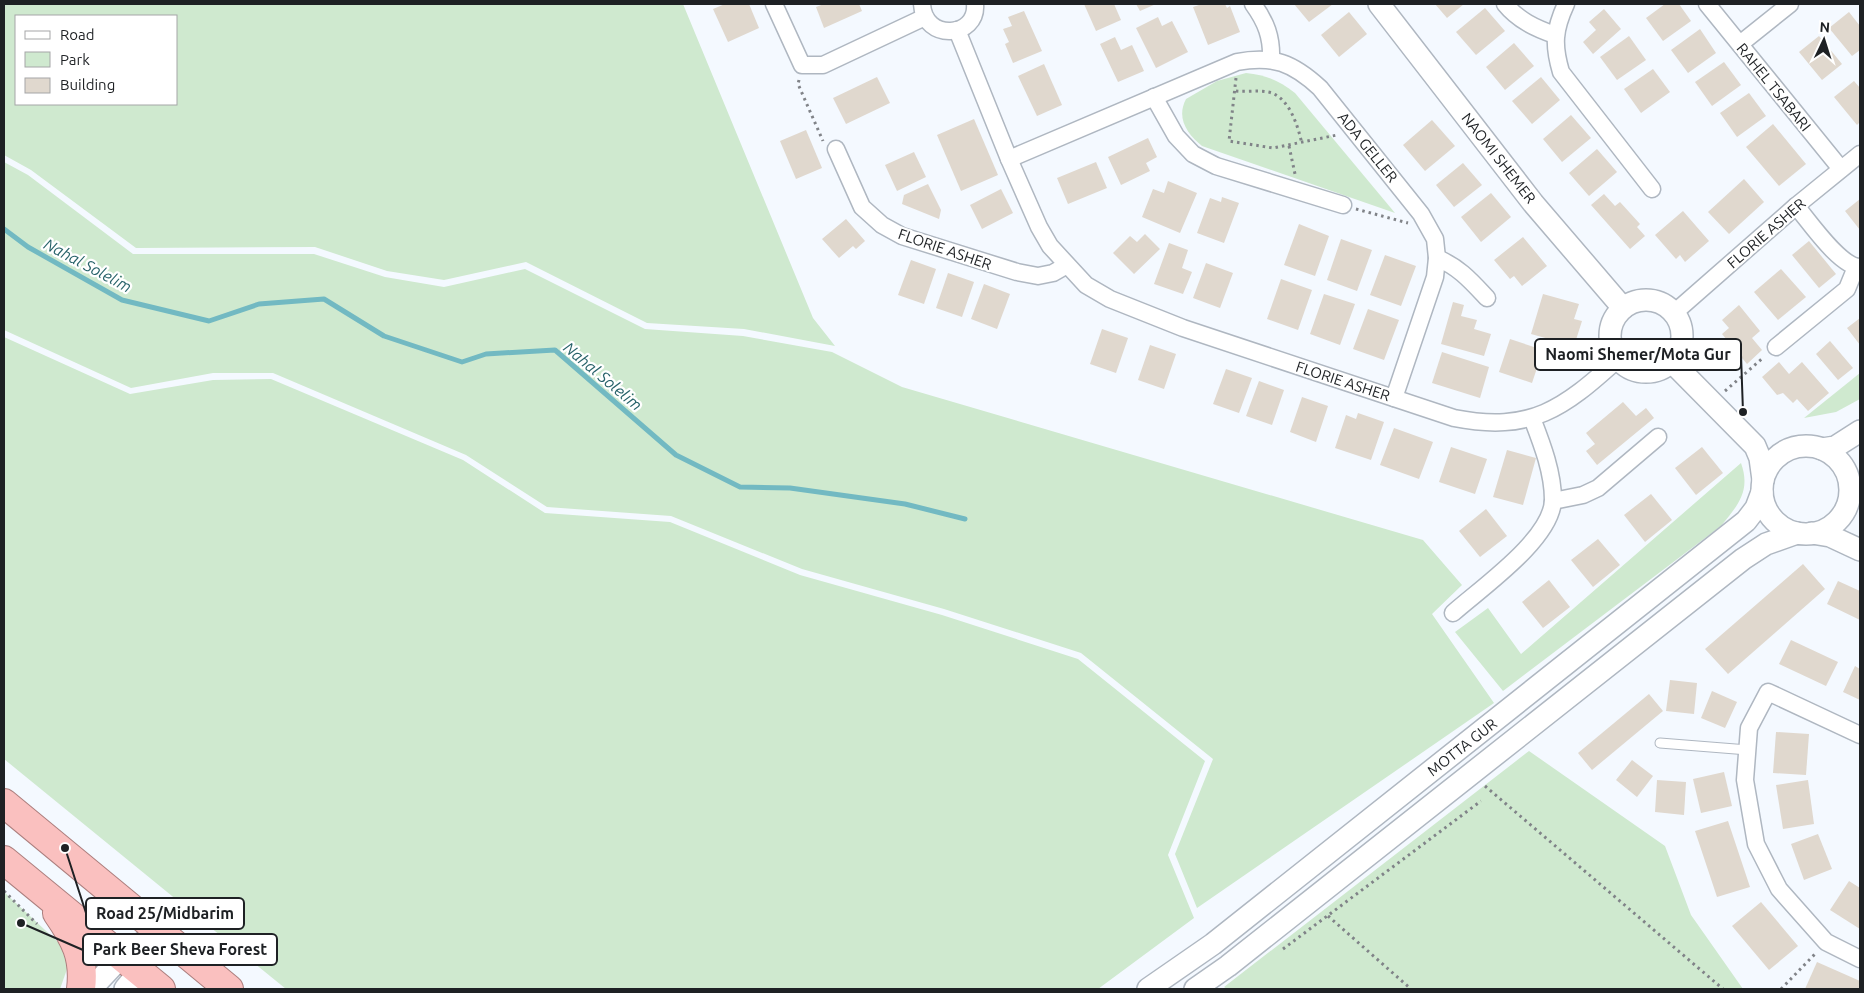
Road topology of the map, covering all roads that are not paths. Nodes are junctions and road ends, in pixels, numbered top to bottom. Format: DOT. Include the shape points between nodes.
graph roads {
  1 [pos="774,4"];
  2 [pos="975,4"];
  3 [pos="1253,4"];
  4 [pos="1380,4"];
  5 [pos="1505,4"];
  6 [pos="1566,4"];
  7 [pos="1707,4"];
  8 [pos="1790,4"];
  9 [pos="923,10"];
  10 [pos="958,30"];
  11 [pos="1555,35"];
  12 [pos="1740,44"];
  13 [pos="1271,60"];
  14 [pos="1154,97"];
  15 [pos="836,149"];
  16 [pos="1860,154"];
  17 [pos="1009,159"];
  18 [pos="1841,169"];
  19 [pos="1652,189"];
  20 [pos="1343,205"];
  21 [pos="1796,206"];
  22 [pos="1437,258"];
  23 [pos="1067,265"];
  24 [pos="1858,267"];
  25 [pos="1487,298"];
  26 [pos="1623,308"];
  27 [pos="1674,313"];
  28 [pos="1776,347"];
  29 [pos="1618,359"];
  30 [pos="1672,362"];
  31 [pos="1394,398"];
  32 [pos="1532,418"];
  33 [pos="1740,430"];
  34 [pos="1860,431"];
  35 [pos="1658,437"];
  36 [pos="1794,448"];
  37 [pos="1822,449"];
  38 [pos="1860,468"];
  39 [pos="1762,486"];
  40 [pos="1849,495"];
  41 [pos="1553,501"];
  42 [pos="1804,533"];
  43 [pos="1860,541"];
  44 [pos="1860,550"];
  45 [pos="1453,613"];
  46 [pos="1860,735"];
  47 [pos="1660,743"];
  48 [pos="1748,750"];
  49 [pos="4,803"];
  50 [pos="4,860"];
  51 [pos="46,895"];
  52 [pos="160,932"];
  53 [pos="1860,959"];
  54 [pos="128,973"];
  55 [pos="81,989"];
  56 [pos="91,989"];
  57 [pos="161,989"];
  58 [pos="230,989"];
  59 [pos="1148,989"];
  60 [pos="1195,989"];
  1 -- 9 [label="street" via="802,65 823,65"];
  2 -- 10 [label="street" via="968,24"];
  3 -- 13 [label="street" via="1270,35"];
  4 -- 26 [label="street, NAOMI SHEMER" via="1533,203"];
  5 -- 11 [label="street" via="1536,28"];
  6 -- 11 [label="street"];
  7 -- 12 [label="street, RAHEL TSABARI"];
  8 -- 12 [label="street"];
  9 -- 10 [label="street" via="936,28 945,32"];
  10 -- 17 [label="street, FLORIE ASHER"];
  11 -- 19 [label="street" via="1561,72"];
  12 -- 18 [label="street, RAHEL TSABARI"];
  13 -- 14 [label="street, ADA GELLER" via="1237,62"];
  13 -- 22 [label="street, ADA GELLER" via="1290,65 1320,88 1421,214 1435,239"];
  14 -- 17 [label="street, ADA GELLER"];
  14 -- 20 [label="street" via="1176,136 1193,154 1216,166"];
  15 -- 23 [label="street, FLORIE ASHER" via="862,207 882,225 902,236 1038,276 1053,274"];
  16 -- 18 [label="street, FLORIE ASHER"];
  17 -- 23 [label="street, FLORIE ASHER" via="1039,227"];
  18 -- 21 [label="street, FLORIE ASHER"];
  21 -- 24 [label="street" via="1834,252"];
  21 -- 27 [label="street, FLORIE ASHER"];
  22 -- 25 [label="street" via="1453,265"];
  22 -- 31 [label="street, ADA GELLER" via="1435,278"];
  23 -- 31 [label="street, FLORIE ASHER" via="1086,284 1144,314"];
  24 -- 28 [label="street" via="1847,289"];
  26 -- 27 [label="street" via="1646,300 1662,304"];
  26 -- 29 [label="street" via="1610,333"];
  27 -- 30 [label="street" via="1683,338"];
  29 -- 30 [label="street" via="1644,372 1664,368"];
  29 -- 32 [label="street, FLORIE ASHER" via="1574,397"];
  30 -- 33 [label="street"];
  31 -- 32 [label="street, FLORIE ASHER" via="1483,424 1507,424"];
  32 -- 41 [label="street" via="1546,457"];
  33 -- 36 [label="street" via="1756,441"];
  33 -- 39 [label="street" via="1755,446 1760,458"];
  34 -- 37 [label="street" via="1835,447"];
  35 -- 41 [label="street" via="1598,488 1583,495"];
  36 -- 37 [label="street"];
  36 -- 39 [label="street" via="1772,462"];
  37 -- 40 [label="street" via="1842,465 1848,477"];
  38 -- 40 [label="street"];
  39 -- 42 [label="street" via="1765,507 1772,519 1783,528"];
  39 -- 59 [label="street, MOTTA GUR" via="1756,508 1746,521 1213,944"];
  40 -- 42 [label="street" via="1842,514 1832,525"];
  40 -- 43 [label="street" via="1850,522"];
  41 -- 45 [label="street" via="1541,534"];
  42 -- 44 [label="street" via="1830,536"];
  42 -- 60 [label="street, MOTTA GUR" via="1766,544 1743,559"];
  46 -- 48 [label="street" via="1768,692 1749,728"];
  47 -- 48 [label="lane"];
  48 -- 53 [label="street" via="1746,780 1756,844 1779,889 1826,942"];
  49 -- 52 [label="highway"];
  50 -- 51 [label="highway"];
  51 -- 54 [label="highway"];
  51 -- 55 [label="highway" via="76,944 82,960"];
  52 -- 54 [label="street"];
  52 -- 58 [label="highway"];
  54 -- 56 [label="street"];
  54 -- 57 [label="highway"];
}
